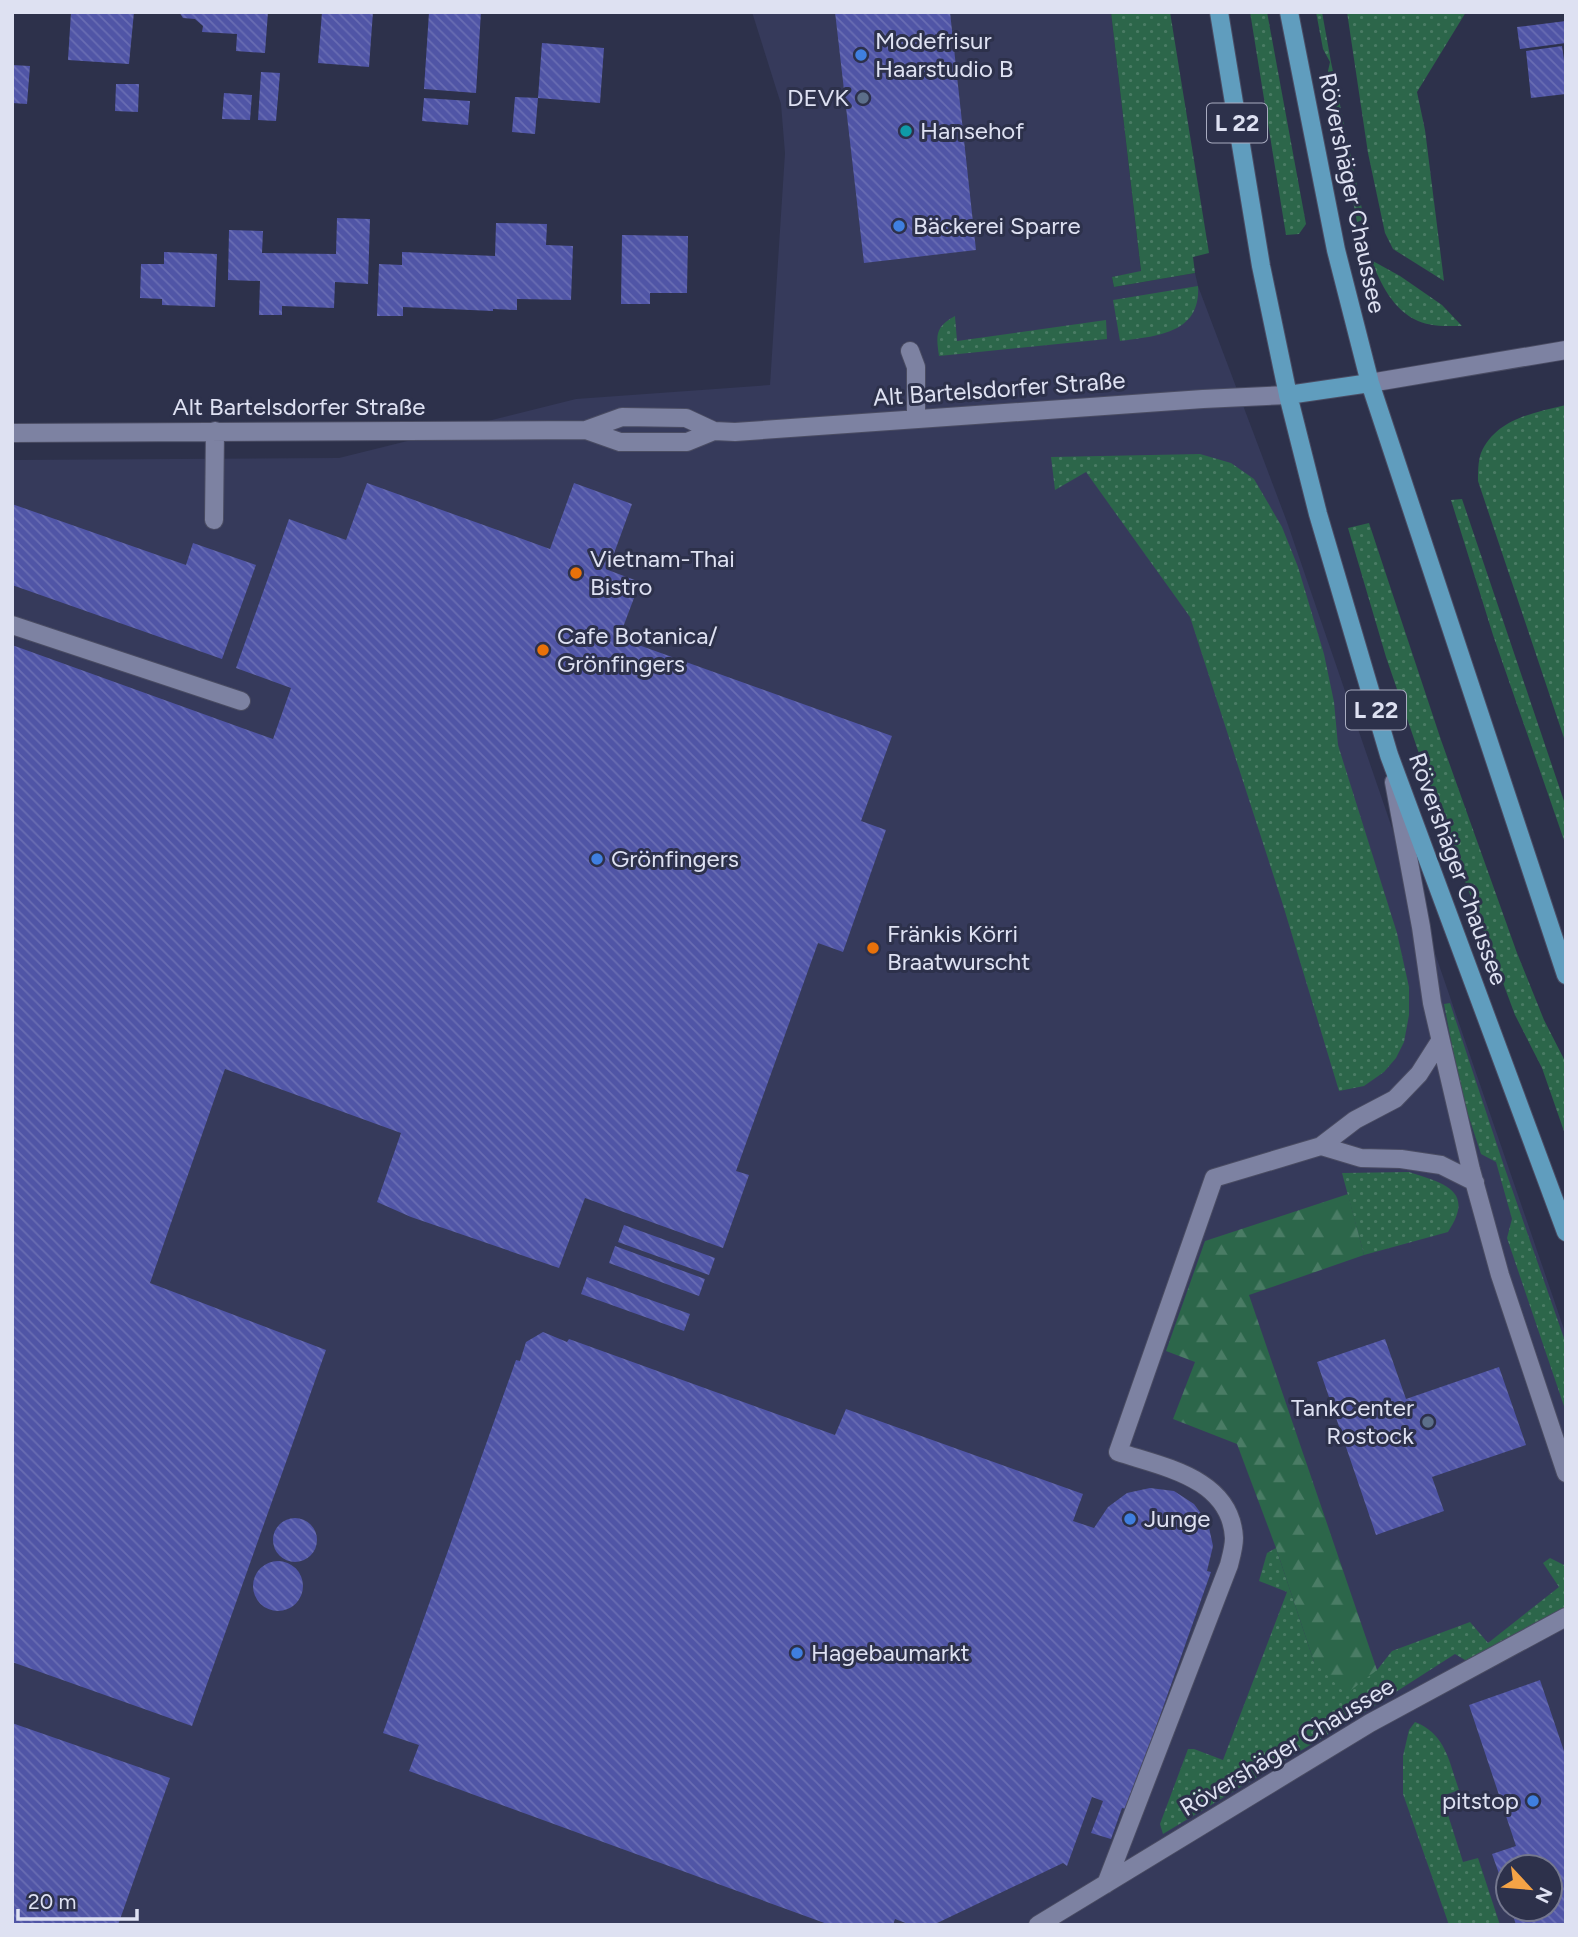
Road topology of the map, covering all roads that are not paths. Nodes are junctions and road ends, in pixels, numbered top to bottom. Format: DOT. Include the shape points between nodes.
graph roads {
  1 [pos="1219,12"];
  2 [pos="1289,12"];
  3 [pos="1566,350"];
  4 [pos="910,351"];
  5 [pos="1370,383"];
  6 [pos="1288,395"];
  7 [pos="916,418"];
  8 [pos="586,430"];
  9 [pos="215,431"];
  10 [pos="714,431"];
  11 [pos="12,432"];
  12 [pos="214,520"];
  13 [pos="12,625"];
  14 [pos="242,701"];
  15 [pos="1389,755"];
  16 [pos="1566,975"];
  17 [pos="1440,1041"];
  18 [pos="1321,1146"];
  19 [pos="1475,1182"];
  20 [pos="1566,1232"];
  21 [pos="1566,1473"];
  22 [pos="1566,1617"];
  23 [pos="1106,1884"];
  24 [pos="1038,1925"];
  1 -- 6 [label="main road, Rövershäger Chaussee / L 22" via="1261,266"];
  2 -- 5 [label="main road, Rövershäger Chaussee" via="1336,250"];
  3 -- 5 [label="street"];
  4 -- 7 [label="street" via="916,367"];
  5 -- 6 [label="main road"];
  5 -- 16 [label="main road, Rövershäger Chaussee"];
  6 -- 7 [label="street, Alt Bartelsdorfer Straße"];
  6 -- 15 [label="main road, Rövershäger Chaussee / L 22"];
  7 -- 10 [label="street, Alt Bartelsdorfer Straße"];
  8 -- 9 [label="street, Alt Bartelsdorfer Straße"];
  8 -- 10 [label="street, Alt Bartelsdorfer Straße" via="620,442 687,442"];
  8 -- 10 [label="street, Alt Bartelsdorfer Straße" via="622,417 686,418"];
  9 -- 11 [label="street, Alt Bartelsdorfer Straße"];
  9 -- 12 [label="street"];
  13 -- 14 [label="street"];
  15 -- 17 [label="street"];
  15 -- 20 [label="main road, Rövershäger Chaussee / L 22"];
  17 -- 18 [label="street" via="1419,1074 1395,1098 1355,1119"];
  17 -- 19 [label="street"];
  18 -- 19 [label="street" via="1361,1158 1441,1165"];
  18 -- 23 [label="street" via="1214,1178 1118,1452 1194,1478 1213,1492 1227,1512 1234,1538 1229,1565"];
  19 -- 21 [label="street" via="1500,1275"];
  22 -- 23 [label="street, Rövershäger Chaussee" via="1370,1723"];
  23 -- 24 [label="street, Rövershäger Chaussee"];
}
